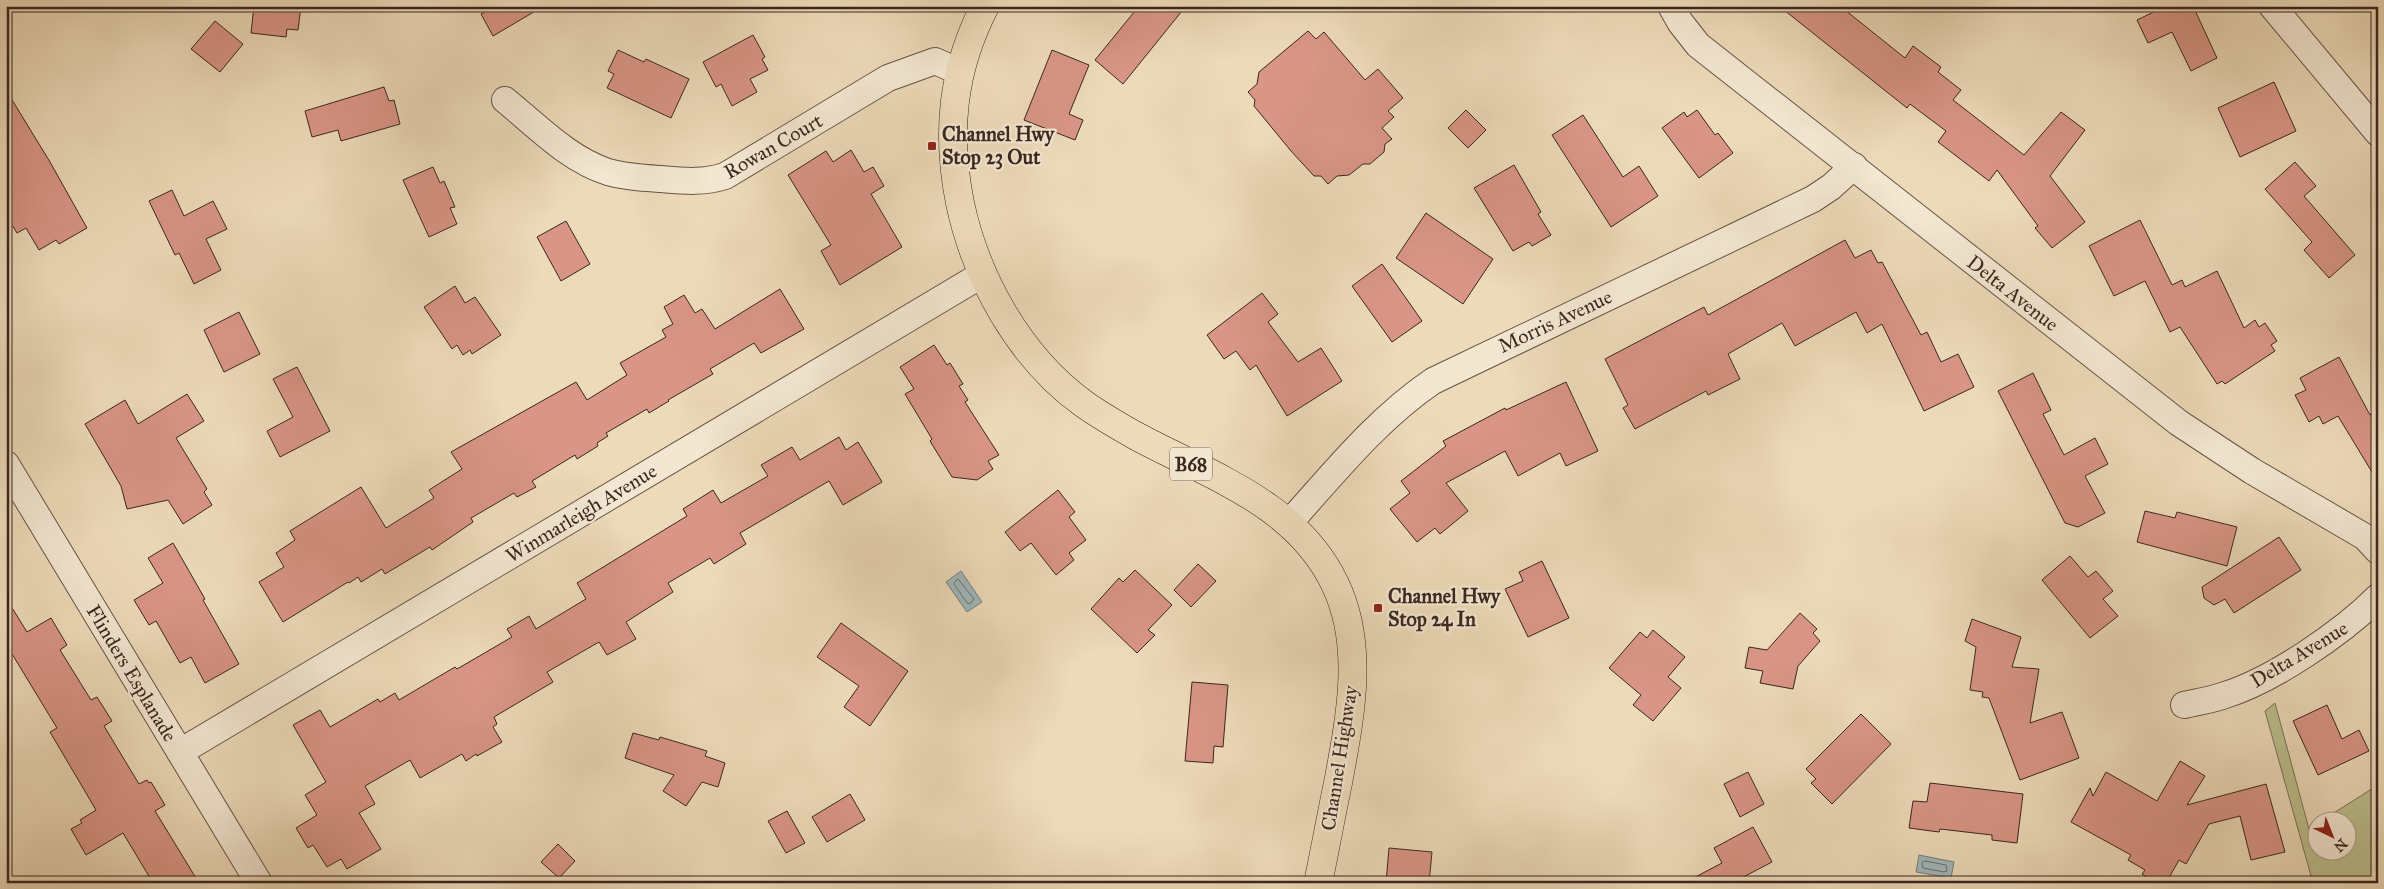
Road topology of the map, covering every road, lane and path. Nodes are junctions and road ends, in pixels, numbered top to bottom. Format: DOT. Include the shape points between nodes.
graph roads {
  1 [pos="985,6"];
  2 [pos="1671,6"];
  3 [pos="2272,6"];
  4 [pos="960,72"];
  5 [pos="505,100"];
  6 [pos="2378,132"];
  7 [pos="1854,166"];
  8 [pos="983,274"];
  9 [pos="6,464"];
  10 [pos="1289,523"];
  11 [pos="2378,551"];
  12 [pos="2378,597"];
  13 [pos="2184,705"];
  14 [pos="180,752"];
  15 [pos="259,883"];
  16 [pos="1318,883"];
  1 -- 4 [label="main road, Channel Highway / B68" via="970,36"];
  2 -- 7 [label="street, Delta Avenue" via="1698,45"];
  3 -- 6 [label="street"];
  4 -- 5 [label="street, Rowan Court" via="935,61 888,78 725,176 696,182 608,172 561,146"];
  4 -- 8 [label="main road, Channel Highway / B68" via="953,113 955,172 964,222"];
  7 -- 10 [label="street, Morris Avenue" via="1813,199 1432,381 1404,400 1367,436"];
  7 -- 11 [label="street, Delta Avenue" via="2179,423 2252,471 2365,537"];
  8 -- 10 [label="main road, Channel Highway / B68" via="1025,345 1083,404 1137,436 1246,491"];
  8 -- 14 [label="street, Winmarleigh Avenue"];
  9 -- 14 [label="street, Flinders Esplanade"];
  10 -- 16 [label="main road, Channel Highway / B68" via="1324,563 1344,606 1350,630 1352,685 1349,725"];
  12 -- 13 [label="street, Delta Avenue" via="2356,619 2273,674 2226,695"];
  14 -- 15 [label="street, Flinders Esplanade"];
}
